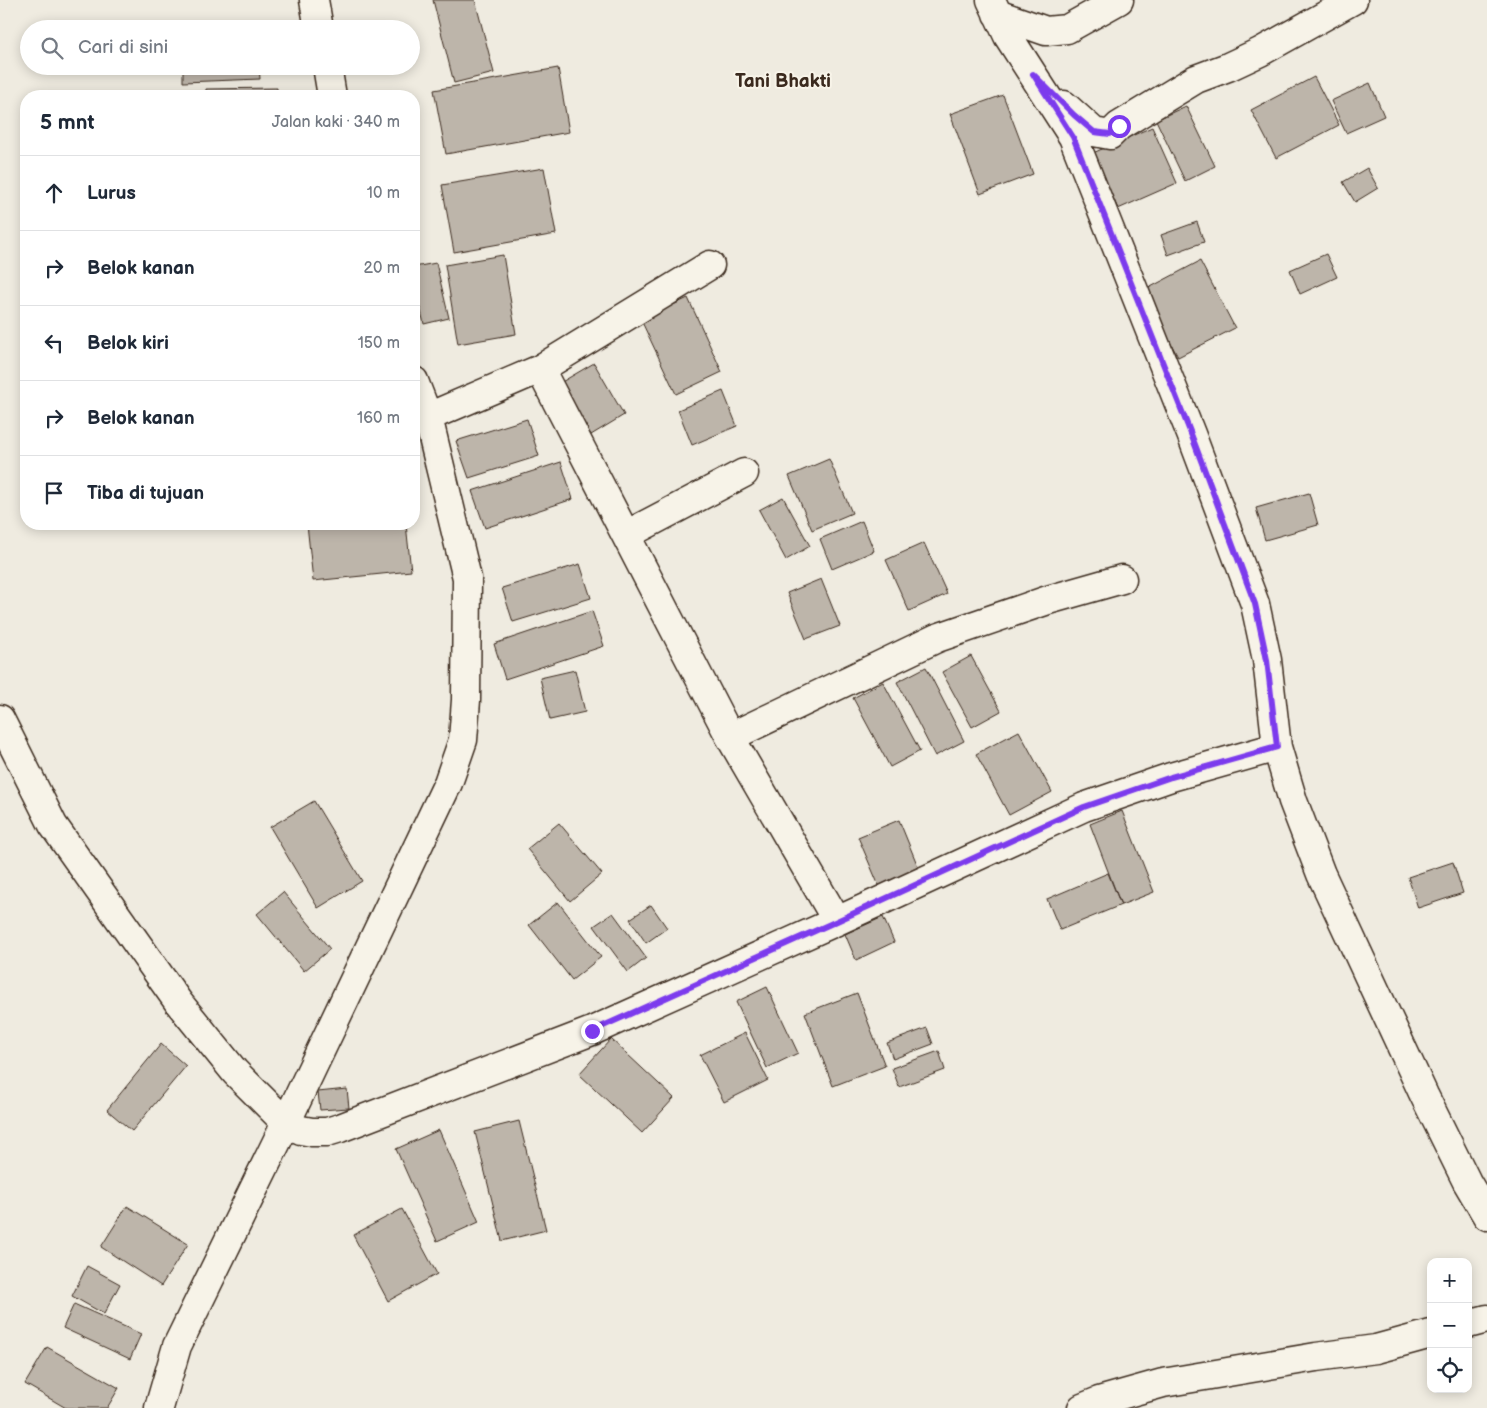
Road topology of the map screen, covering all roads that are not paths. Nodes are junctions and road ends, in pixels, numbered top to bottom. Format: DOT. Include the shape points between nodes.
graph roads {
  1 [pos="314,0"];
  2 [pos="1119,0"];
  3 [pos="1353,0"];
  4 [pos="994,7"];
  5 [pos="318,20"];
  6 [pos="1033,74"];
  7 [pos="328,75"];
  8 [pos="331,90"];
  9 [pos="710,265"];
  10 [pos="540,369"];
  11 [pos="420,396"];
  12 [pos="428,417"];
  13 [pos="744,473"];
  14 [pos="626,535"];
  15 [pos="1122,579"];
  16 [pos="0,719"];
  17 [pos="730,737"];
  18 [pos="1277,747"];
  19 [pos="837,921"];
  20 [pos="286,1123"];
  21 [pos="1487,1216"];
  22 [pos="1487,1319"];
  23 [pos="1472,1323"];
  24 [pos="1427,1335"];
  25 [pos="159,1408"];
  26 [pos="1082,1408"];
  1 -- 5 [label="street"];
  2 -- 4 [label="street" via="1068,29 1046,32"];
  3 -- 6 [label="street" via="1260,52 1196,79 1110,134 1094,132"];
  4 -- 6 [label="street"];
  6 -- 18 [label="street" via="1073,137 1255,604 1267,660"];
  7 -- 8 [label="street"];
  9 -- 10 [label="street"];
  10 -- 12 [label="street"];
  10 -- 14 [label="street"];
  11 -- 12 [label="street"];
  12 -- 20 [label="street" via="467,578 463,740 448,783"];
  13 -- 14 [label="street"];
  14 -- 17 [label="street"];
  15 -- 17 [label="street" via="937,638"];
  16 -- 20 [label="street" via="53,825 179,1003 235,1072"];
  17 -- 19 [label="street"];
  18 -- 19 [label="street" via="1171,777 1084,807"];
  18 -- 21 [label="street" via="1293,801 1321,874 1424,1095"];
  19 -- 20 [label="street" via="592,1031 340,1128 312,1132"];
  20 -- 25 [label="street" via="177,1346"];
  22 -- 23 [label="street"];
  24 -- 26 [label="street" via="1376,1349 1163,1383"];
}
